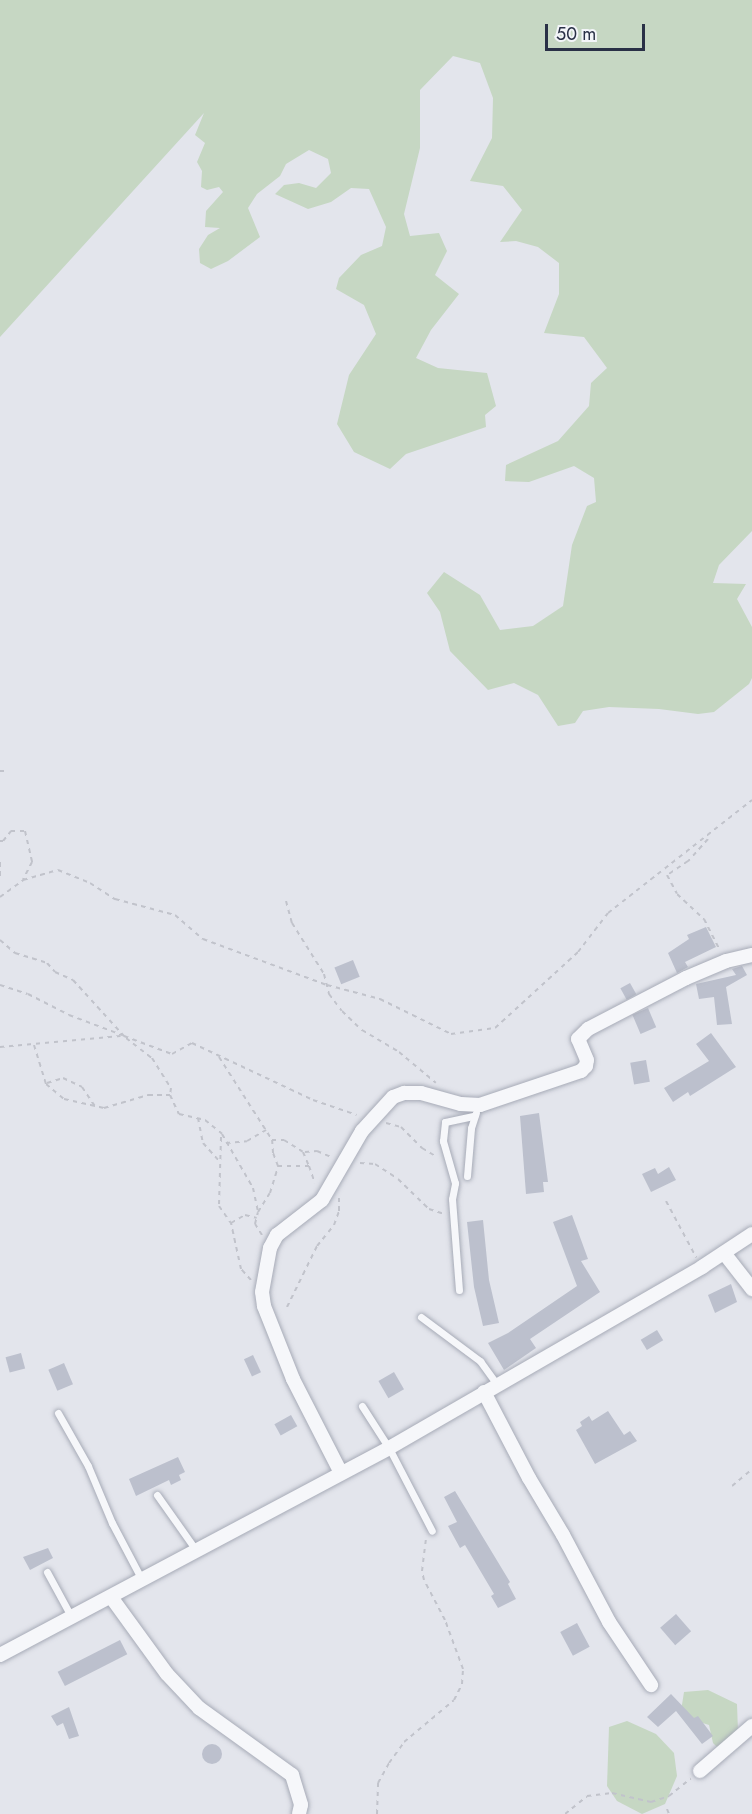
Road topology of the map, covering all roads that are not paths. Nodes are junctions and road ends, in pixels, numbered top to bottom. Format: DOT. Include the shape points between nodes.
graph roads {
  1 [pos="752,955"];
  2 [pos="477,1111"];
  3 [pos="467,1176"];
  4 [pos="752,1233"];
  5 [pos="724,1253"];
  6 [pos="752,1289"];
  7 [pos="459,1290"];
  8 [pos="421,1317"];
  9 [pos="497,1384"];
  10 [pos="484,1392"];
  11 [pos="362,1406"];
  12 [pos="58,1413"];
  13 [pos="389,1448"];
  14 [pos="341,1473"];
  15 [pos="157,1495"];
  16 [pos="432,1531"];
  17 [pos="196,1550"];
  18 [pos="47,1572"];
  19 [pos="142,1580"];
  20 [pos="111,1597"];
  21 [pos="72,1618"];
  22 [pos="0,1655"];
  23 [pos="651,1685"];
  24 [pos="752,1726"];
  25 [pos="700,1771"];
  26 [pos="299,1814"];
  1 -- 2 [label="street" via="726,961 647,997 582,1033 578,1044 587,1060 581,1071"];
  2 -- 3 [label="lane"];
  2 -- 7 [label="lane" via="445,1122 443,1141 455,1183 452,1199"];
  2 -- 14 [label="street" via="421,1093 393,1098 371,1119 322,1200 277,1235 270,1248 262,1292 272,1331"];
  4 -- 5 [label="street"];
  5 -- 6 [label="street"];
  5 -- 9 [label="street"];
  8 -- 9 [label="lane" via="480,1361"];
  9 -- 10 [label="street"];
  10 -- 13 [label="street"];
  10 -- 23 [label="street" via="609,1622"];
  11 -- 13 [label="lane"];
  12 -- 19 [label="lane"];
  13 -- 14 [label="street"];
  13 -- 16 [label="lane"];
  14 -- 17 [label="street"];
  15 -- 17 [label="lane"];
  17 -- 19 [label="street"];
  18 -- 21 [label="lane"];
  19 -- 20 [label="street"];
  20 -- 21 [label="street"];
  20 -- 26 [label="street" via="167,1674 200,1708 292,1775 301,1805"];
  21 -- 22 [label="street"];
  24 -- 25 [label="street"];
}
